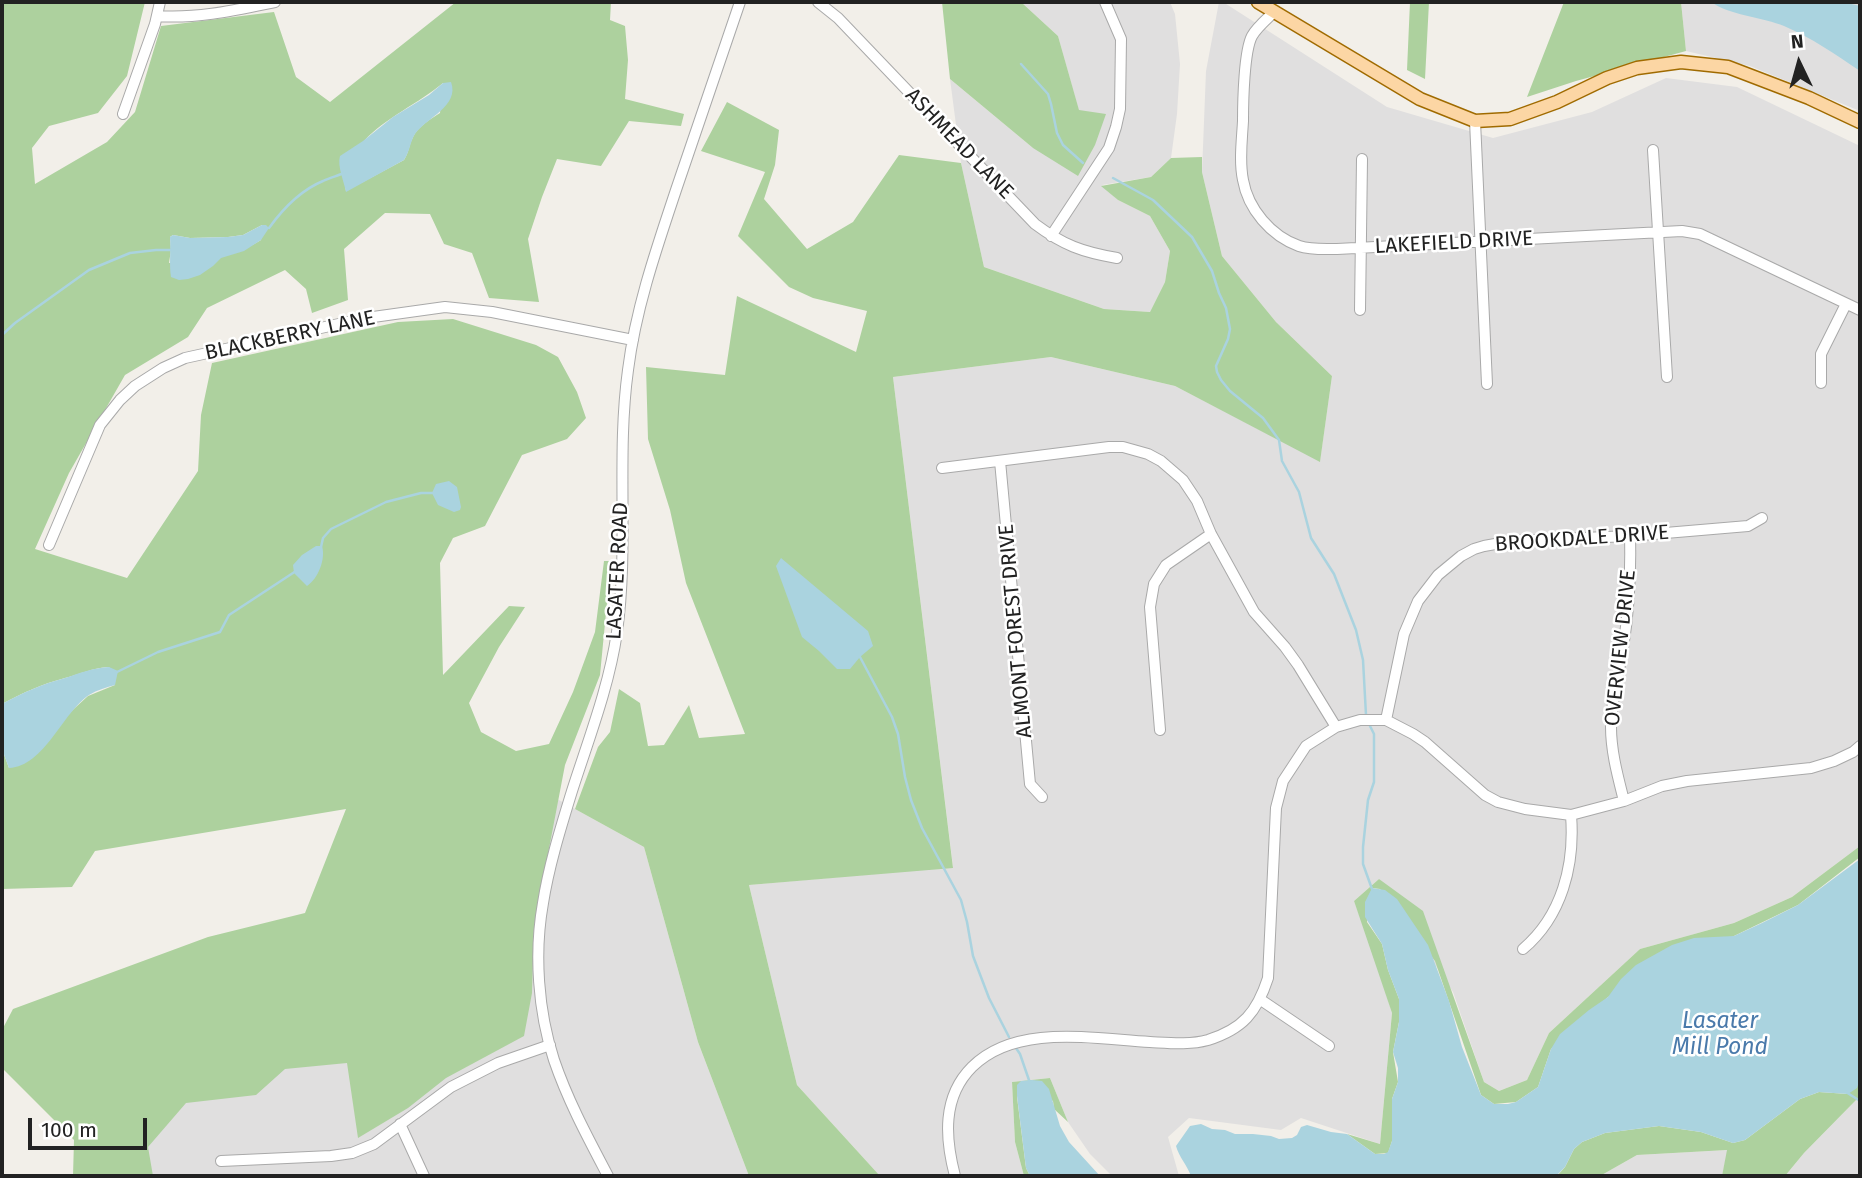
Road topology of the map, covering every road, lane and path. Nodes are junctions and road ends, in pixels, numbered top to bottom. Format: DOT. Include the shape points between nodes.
graph roads {
  1 [pos="160,2"];
  2 [pos="275,2"];
  3 [pos="740,2"];
  4 [pos="818,2"];
  5 [pos="1105,2"];
  6 [pos="1258,2"];
  7 [pos="1274,12"];
  8 [pos="157,16"];
  9 [pos="123,114"];
  10 [pos="1475,121"];
  11 [pos="1860,122"];
  12 [pos="1653,150"];
  13 [pos="1362,159"];
  14 [pos="1658,232"];
  15 [pos="1051,236"];
  16 [pos="1480,241"];
  17 [pos="1362,248"];
  18 [pos="1117,258"];
  19 [pos="1846,304"];
  20 [pos="1360,310"];
  21 [pos="1860,310"];
  22 [pos="633,340"];
  23 [pos="1667,377"];
  24 [pos="1821,383"];
  25 [pos="1487,384"];
  26 [pos="1000,461"];
  27 [pos="942,468"];
  28 [pos="1762,518"];
  29 [pos="1211,534"];
  30 [pos="1630,536"];
  31 [pos="49,545"];
  32 [pos="1386,720"];
  33 [pos="1336,727"];
  34 [pos="1160,730"];
  35 [pos="1860,746"];
  36 [pos="1042,797"];
  37 [pos="1623,801"];
  38 [pos="1571,815"];
  39 [pos="1523,949"];
  40 [pos="1261,1000"];
  41 [pos="550,1045"];
  42 [pos="1329,1046"];
  43 [pos="400,1124"];
  44 [pos="221,1161"];
  45 [pos="424,1176"];
  46 [pos="608,1176"];
  47 [pos="955,1176"];
  1 -- 8 [label="street"];
  2 -- 8 [label="street" via="216,14"];
  3 -- 22 [label="street, LASATER ROAD" via="654,256"];
  4 -- 15 [label="street, ASHMEAD LANE"];
  5 -- 15 [label="street" via="1121,39 1116,127 1109,148"];
  6 -- 7 [label="main road"];
  7 -- 10 [label="main road" via="1420,99"];
  7 -- 17 [label="street, LAKEFIELD DRIVE" via="1252,36 1247,58 1242,177 1247,196 1275,232 1299,246"];
  8 -- 9 [label="street"];
  10 -- 11 [label="main road" via="1510,119 1607,78 1681,62 1728,67"];
  10 -- 16 [label="street"];
  12 -- 14 [label="street"];
  13 -- 17 [label="street"];
  14 -- 16 [label="street, LAKEFIELD DRIVE"];
  14 -- 19 [label="street, LAKEFIELD DRIVE" via="1700,234"];
  14 -- 23 [label="street"];
  15 -- 18 [label="street, ASHMEAD LANE" via="1071,247"];
  16 -- 17 [label="street, LAKEFIELD DRIVE"];
  16 -- 25 [label="street"];
  17 -- 20 [label="street"];
  19 -- 21 [label="street, LAKEFIELD DRIVE"];
  19 -- 24 [label="street" via="1821,354"];
  22 -- 31 [label="street, BLACKBERRY LANE" via="445,307 366,318 185,358 135,386 100,425"];
  22 -- 41 [label="street, LASATER ROAD" via="622,424 623,547 617,633 554,857 541,920 541,993"];
  26 -- 27 [label="street"];
  26 -- 29 [label="street" via="1109,447 1148,454 1183,480"];
  26 -- 36 [label="street, ALMONT FOREST DRIVE" via="1030,784"];
  28 -- 30 [label="street, BROOKDALE DRIVE" via="1748,526"];
  29 -- 33 [label="street" via="1254,612 1298,665"];
  29 -- 34 [label="street" via="1166,565 1154,584 1150,607"];
  30 -- 32 [label="street, BROOKDALE DRIVE" via="1484,545 1455,561 1429,586 1410,617"];
  30 -- 37 [label="street, OVERVIEW DRIVE" via="1628,620 1611,712 1611,740"];
  32 -- 33 [label="street" via="1360,720"];
  32 -- 38 [label="street" via="1425,742 1485,795 1511,807"];
  33 -- 40 [label="street" via="1306,746 1283,781 1276,808 1268,978"];
  35 -- 37 [label="street" via="1811,768 1686,781"];
  37 -- 38 [label="street"];
  38 -- 39 [label="street" via="1570,863 1561,894 1544,928"];
  40 -- 42 [label="street"];
  40 -- 47 [label="street" via="1242,1023 1206,1040 1035,1038 994,1051 968,1072 951,1102 948,1143"];
  41 -- 43 [label="street" via="498,1063 452,1087"];
  41 -- 46 [label="street, LASATER ROAD" via="572,1105"];
  43 -- 44 [label="street" via="352,1153"];
  43 -- 45 [label="street"];
}
